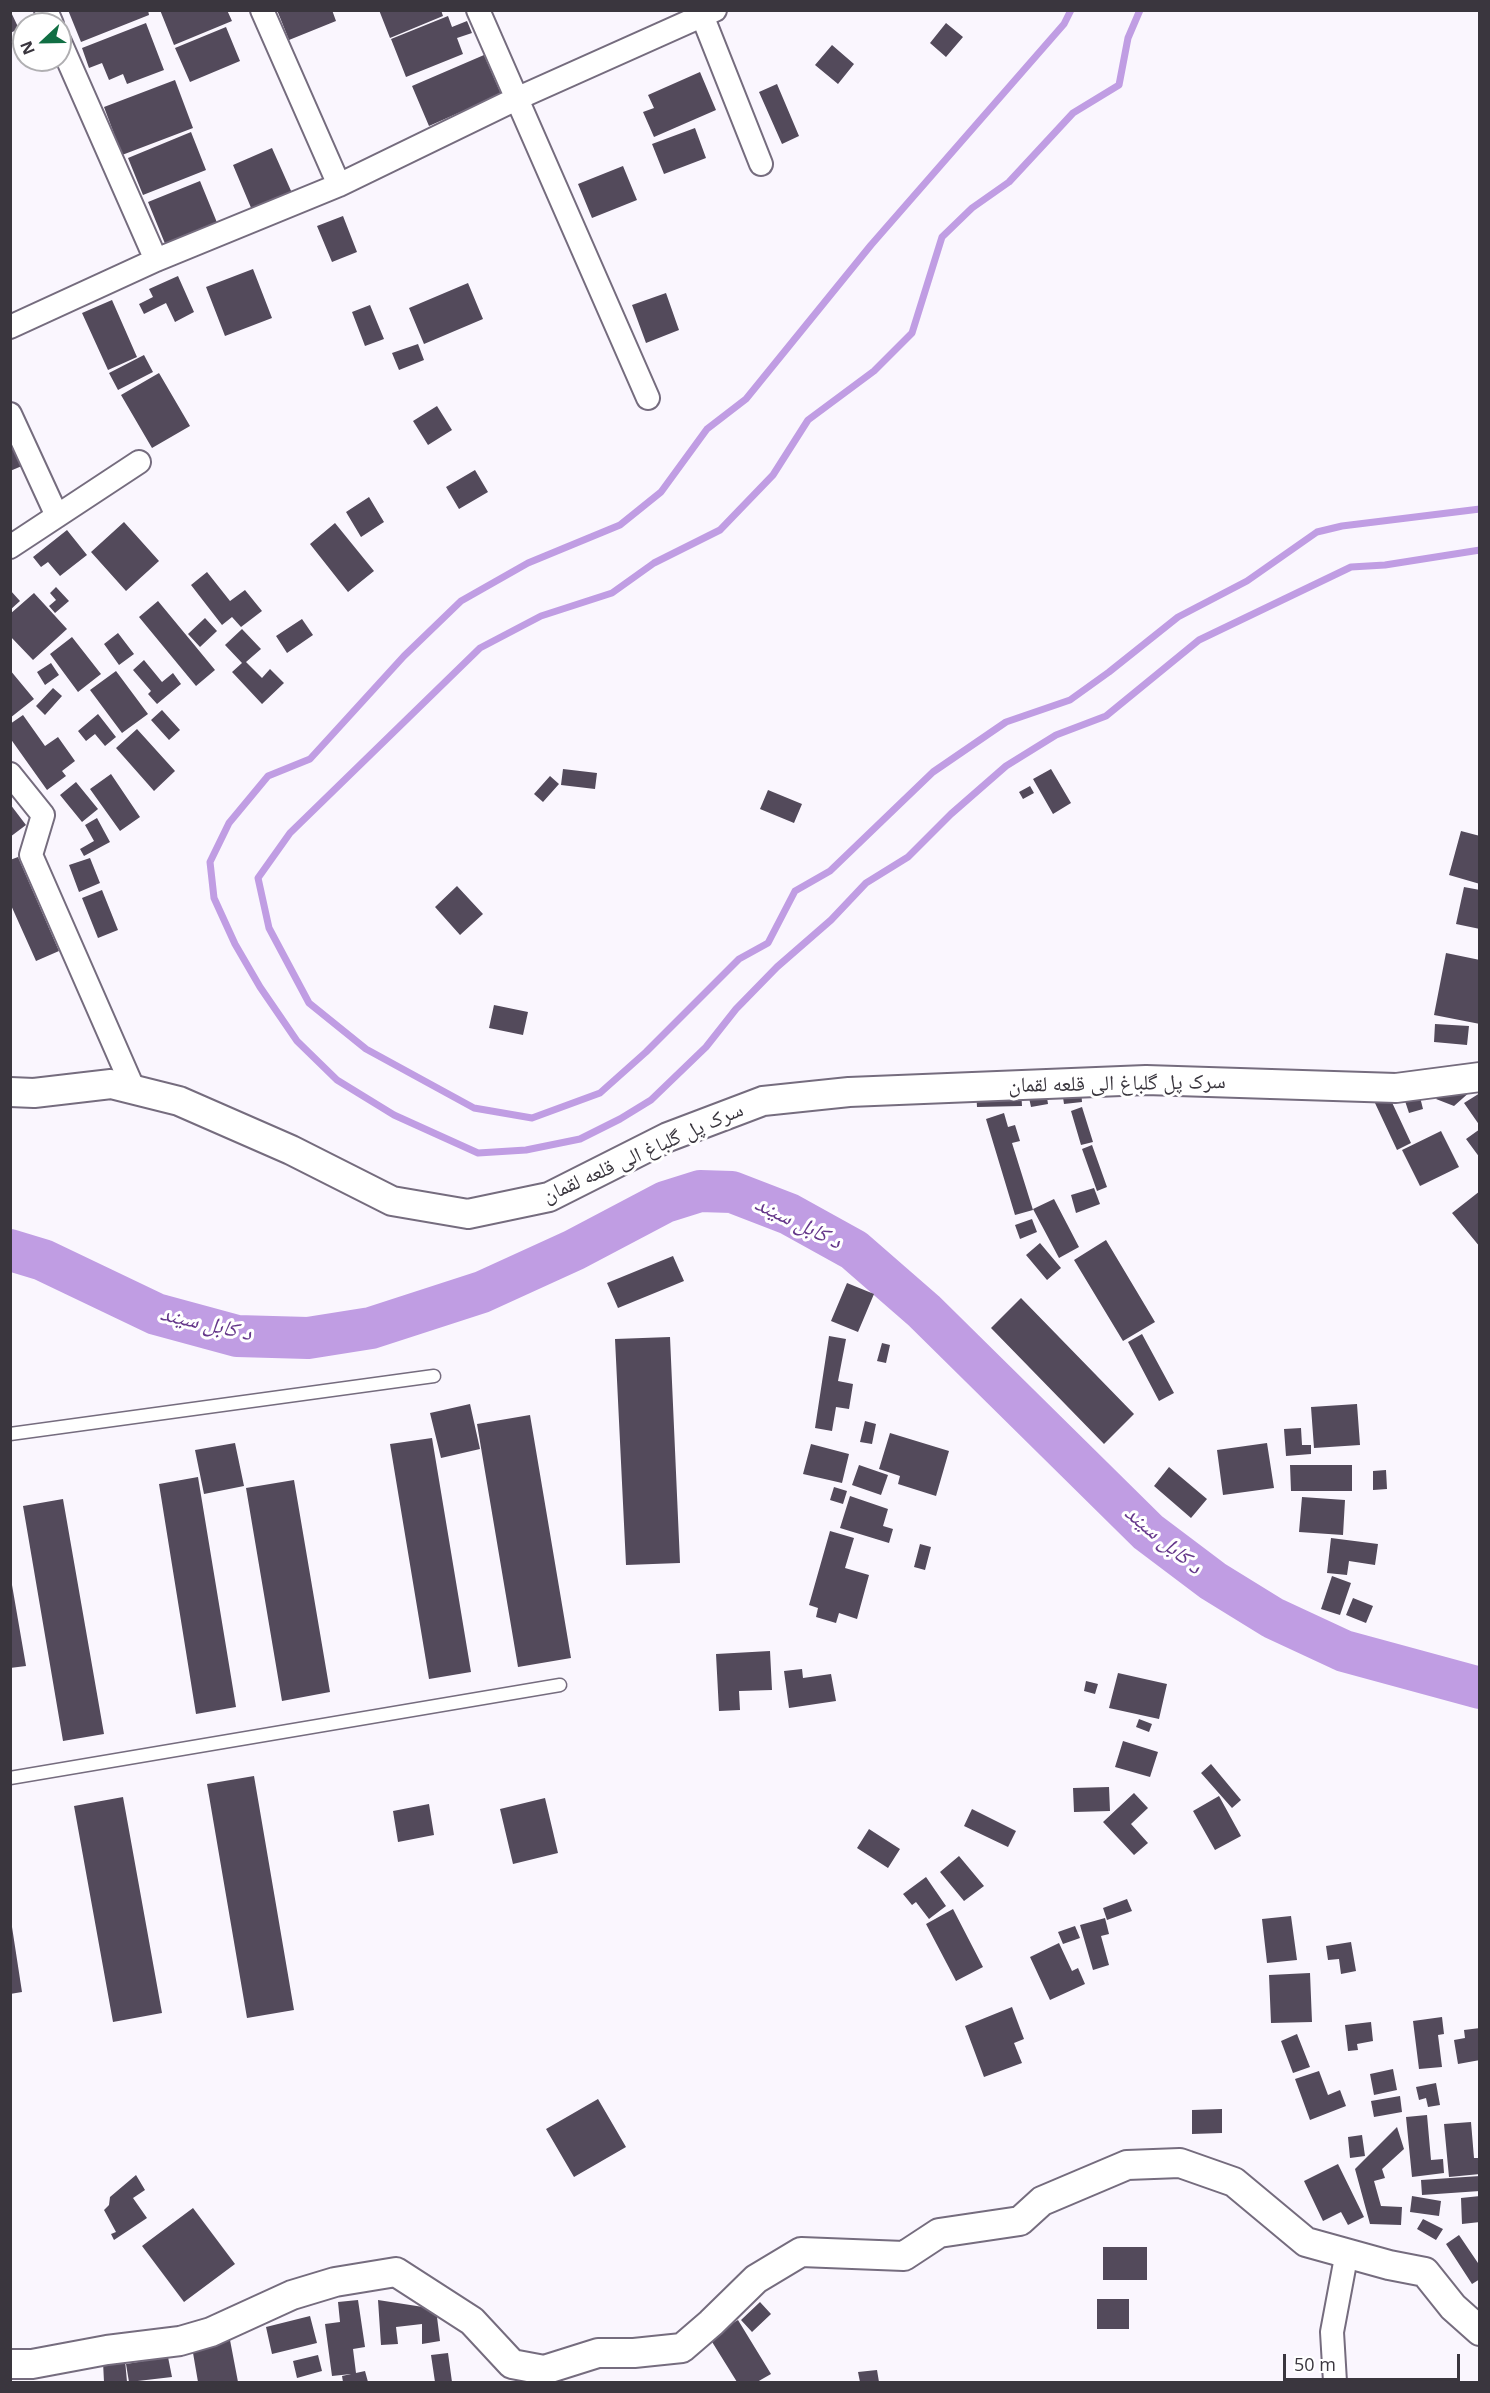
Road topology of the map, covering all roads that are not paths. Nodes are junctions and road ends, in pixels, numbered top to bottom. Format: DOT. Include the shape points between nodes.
graph roads {
  1 [pos="262,10"];
  2 [pos="478,10"];
  3 [pos="706,12"];
  4 [pos="72,69"];
  5 [pos="516,99"];
  6 [pos="761,164"];
  7 [pos="339,185"];
  8 [pos="156,260"];
  9 [pos="10,327"];
  10 [pos="648,398"];
  11 [pos="10,414"];
  12 [pos="139,462"];
  13 [pos="57,516"];
  14 [pos="10,547"];
  15 [pos="10,774"];
  16 [pos="1479,1077"];
  17 [pos="134,1090"];
  18 [pos="10,1092"];
  19 [pos="434,1376"];
  20 [pos="10,1434"];
  21 [pos="560,1685"];
  22 [pos="10,1778"];
  23 [pos="1347,2252"];
  24 [pos="1479,2331"];
  25 [pos="10,2364"];
  26 [pos="1335,2382"];
  1 -- 7 [label="street"];
  2 -- 5 [label="street"];
  3 -- 5 [label="street"];
  3 -- 6 [label="street"];
  4 -- 8 [label="street"];
  5 -- 7 [label="street"];
  5 -- 10 [label="street"];
  7 -- 8 [label="street"];
  8 -- 9 [label="street"];
  11 -- 13 [label="street"];
  12 -- 13 [label="street"];
  13 -- 14 [label="street"];
  15 -- 17 [label="street" via="43,815 31,855"];
  16 -- 17 [label="street, سرک پل گلباغ الی قلعه لقمان" via="1396,1088 1146,1080 849,1092 763,1101 668,1137 549,1197 468,1214 392,1201 291,1150 179,1101"];
  17 -- 18 [label="street, سرک پل گلباغ الی قلعه لقمان" via="111,1084"];
  19 -- 20 [label="lane"];
  21 -- 22 [label="lane"];
  23 -- 24 [label="street" via="1425,2272"];
  23 -- 25 [label="street" via="1306,2242 1234,2182 1180,2163 1127,2165 1042,2201 1020,2221 939,2233 904,2256 801,2252 756,2278 682,2348 598,2352 544,2370 512,2364 472,2320 396,2272 335,2282 292,2295 211,2332 180,2341"];
  23 -- 26 [label="street" via="1332,2332"];
}
